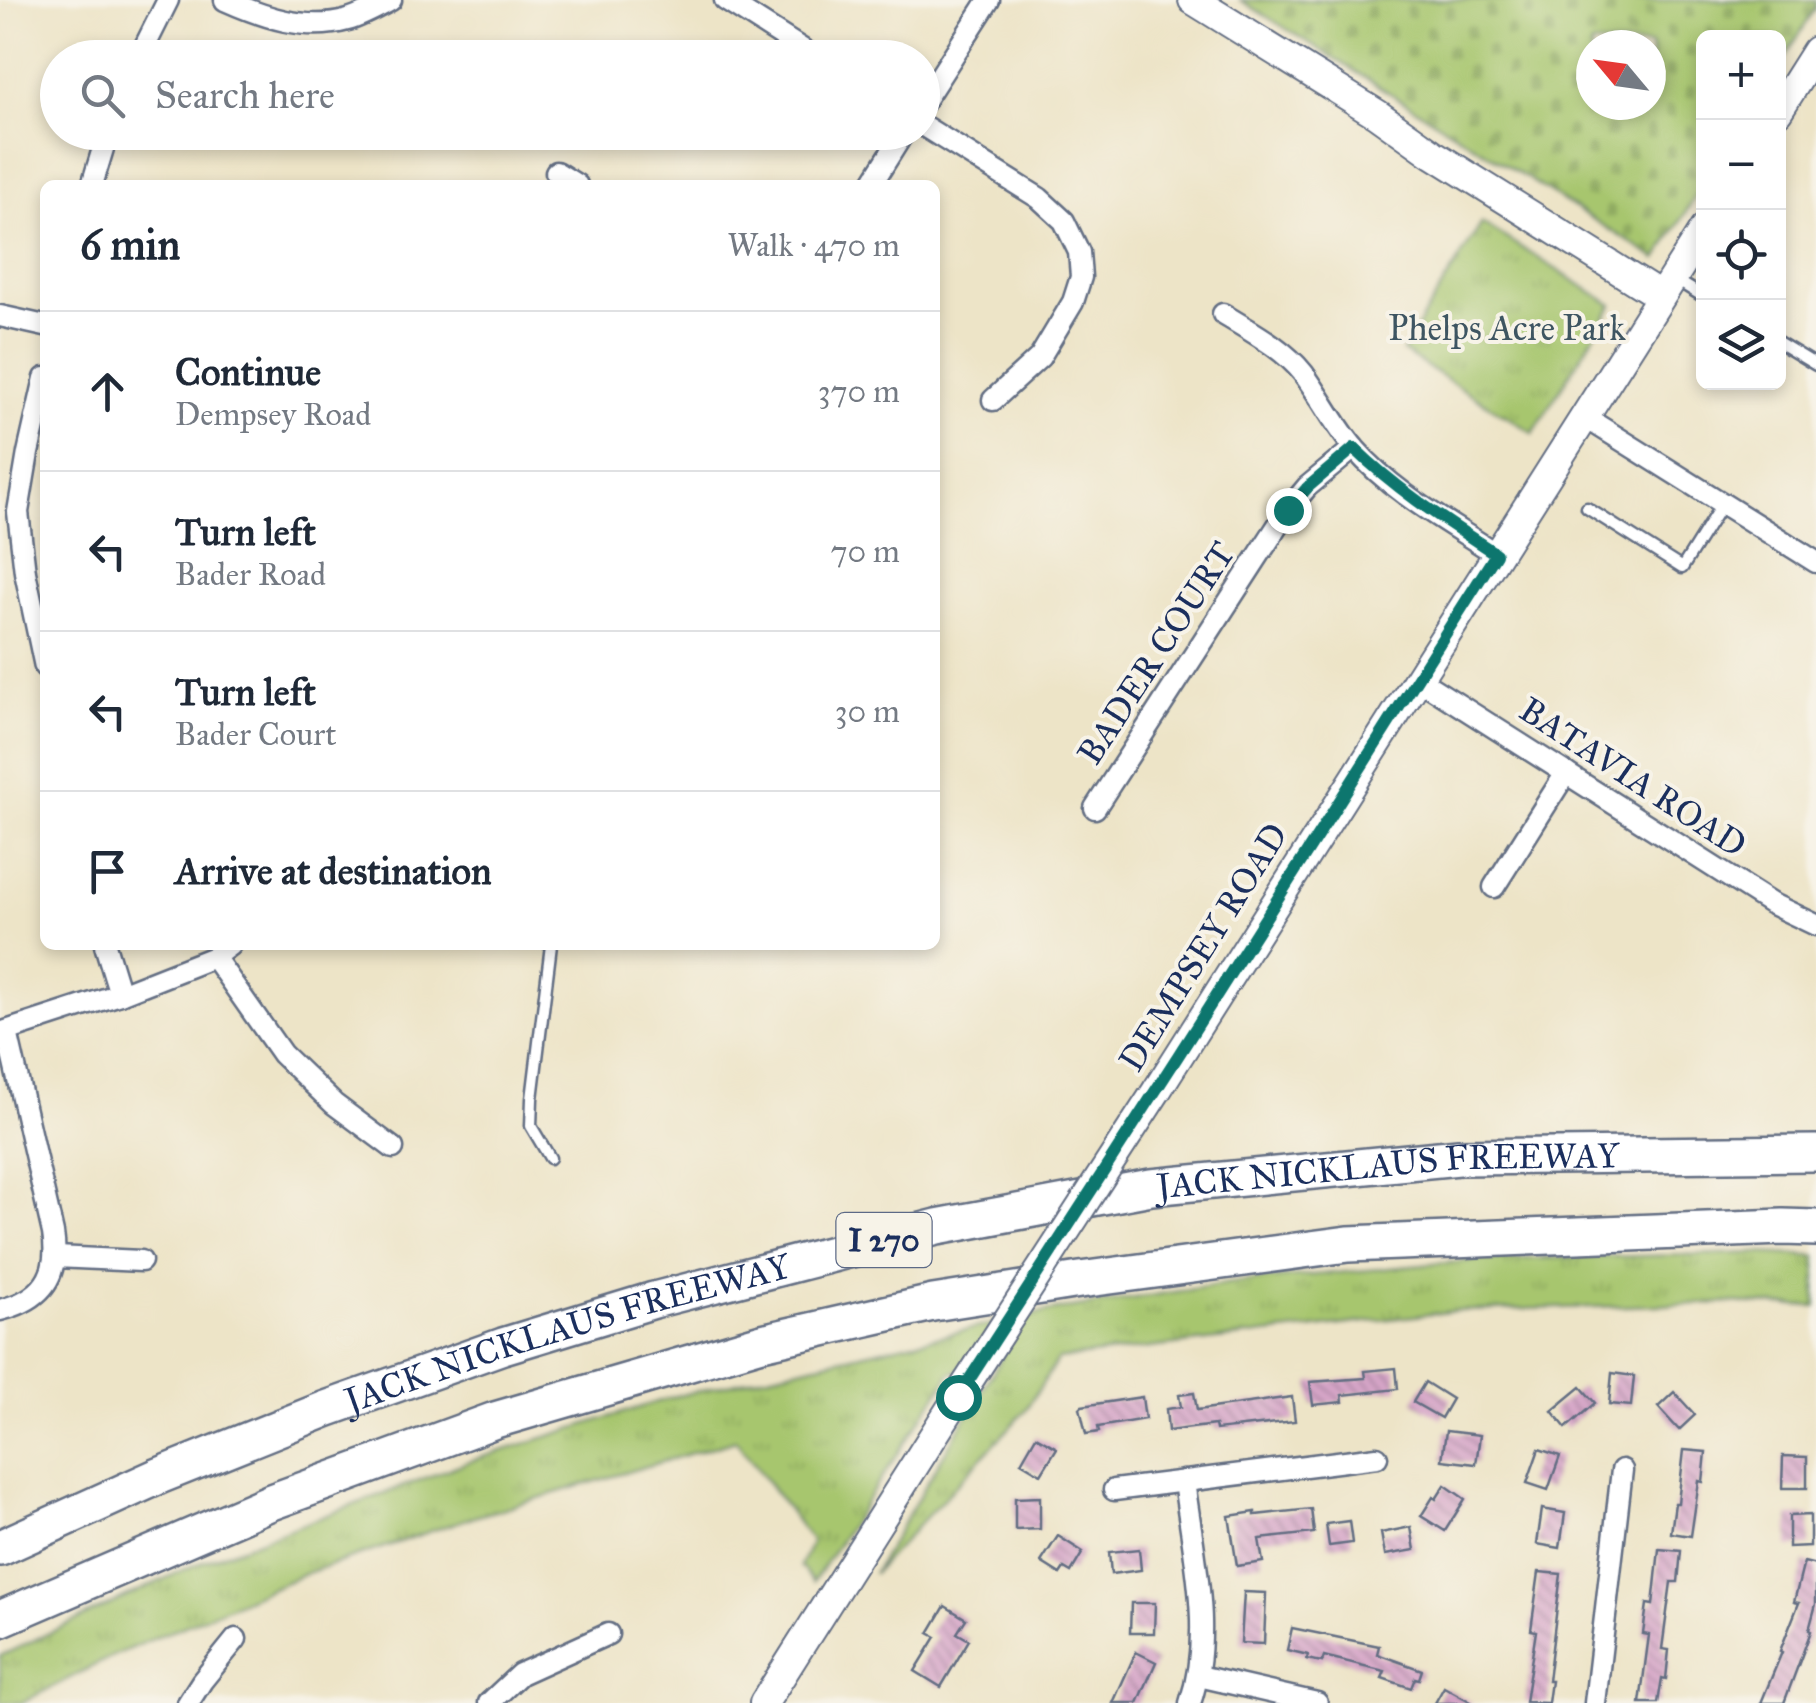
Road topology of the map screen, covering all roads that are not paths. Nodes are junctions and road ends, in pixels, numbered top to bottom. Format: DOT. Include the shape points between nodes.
graph roads {
  1 [pos="168,0"];
  2 [pos="225,0"];
  3 [pos="391,0"];
  4 [pos="725,0"];
  5 [pos="989,0"];
  6 [pos="1193,0"];
  7 [pos="148,40"];
  8 [pos="788,40"];
  9 [pos="1816,52"];
  10 [pos="940,76"];
  11 [pos="1786,99"];
  12 [pos="940,136"];
  13 [pos="103,150"];
  14 [pos="893,150"];
  15 [pos="556,172"];
  16 [pos="94,180"];
  17 [pos="569,180"];
  18 [pos="874,180"];
  19 [pos="1696,241"];
  20 [pos="1666,287"];
  21 [pos="1696,295"];
  22 [pos="1222,314"];
  23 [pos="0,316"];
  24 [pos="40,325"];
  25 [pos="1786,347"];
  26 [pos="1816,365"];
  27 [pos="993,400"];
  28 [pos="1583,416"];
  29 [pos="40,421"];
  30 [pos="1354,448"];
  31 [pos="36,455"];
  32 [pos="1722,503"];
  33 [pos="1586,508"];
  34 [pos="1496,554"];
  35 [pos="1816,562"];
  36 [pos="40,642"];
  37 [pos="1418,679"];
  38 [pos="1566,773"];
  39 [pos="1095,808"];
  40 [pos="1494,887"];
  41 [pos="1816,925"];
  42 [pos="107,950"];
  43 [pos="550,950"];
  44 [pos="222,951"];
  45 [pos="120,994"];
  46 [pos="3,1032"];
  47 [pos="393,1148"];
  48 [pos="1816,1153"];
  49 [pos="550,1158"];
  50 [pos="1816,1228"];
  51 [pos="56,1256"];
  52 [pos="141,1261"];
  53 [pos="0,1310"];
  54 [pos="1377,1457"];
  55 [pos="1622,1470"];
  56 [pos="1184,1481"];
  57 [pos="1114,1490"];
  58 [pos="0,1548"];
  59 [pos="0,1620"];
  60 [pos="608,1634"];
  61 [pos="236,1639"];
  62 [pos="1200,1676"];
  63 [pos="188,1703"];
  64 [pos="489,1703"];
  65 [pos="764,1703"];
  66 [pos="1190,1703"];
  67 [pos="1317,1703"];
  68 [pos="1595,1703"];
  1 -- 7 [label="street"];
  2 -- 3 [label="street" via="302,24 348,20"];
  4 -- 8 [label="street"];
  5 -- 10 [label="street"];
  6 -- 20 [label="main road" via="1433,154"];
  9 -- 11 [label="main road"];
  12 -- 27 [label="street" via="1039,198 1064,221 1078,252 1081,277 1073,302 1040,356"];
  13 -- 16 [label="street"];
  14 -- 18 [label="street"];
  15 -- 17 [label="street"];
  19 -- 20 [label="main road, DEMPSEY ROAD"];
  20 -- 21 [label="lane"];
  20 -- 28 [label="main road, DEMPSEY ROAD"];
  22 -- 30 [label="street" via="1300,370"];
  23 -- 24 [label="street"];
  25 -- 26 [label="lane"];
  28 -- 32 [label="street"];
  28 -- 34 [label="main road, DEMPSEY ROAD"];
  29 -- 31 [label="street"];
  30 -- 34 [label="street" via="1412,499"];
  30 -- 39 [label="street, BADER COURT" via="1288,510"];
  31 -- 36 [label="street" via="18,512"];
  32 -- 33 [label="lane" via="1682,568"];
  32 -- 35 [label="street"];
  34 -- 37 [label="main road, DEMPSEY ROAD"];
  37 -- 38 [label="street, BATAVIA ROAD"];
  37 -- 65 [label="main road, DEMPSEY ROAD, bridge"];
  38 -- 40 [label="street"];
  38 -- 41 [label="street, BATAVIA ROAD" via="1770,903"];
  42 -- 45 [label="street"];
  43 -- 49 [label="lane" via="531,1126"];
  44 -- 45 [label="street"];
  44 -- 47 [label="street" via="282,1054"];
  45 -- 46 [label="street"];
  46 -- 51 [label="street"];
  48 -- 58 [label="highway, JACK NICKLAUS FREEWAY / I 270" via="1459,1157 1151,1187 937,1226 503,1346 307,1416"];
  50 -- 59 [label="highway, JACK NICKLAUS FREEWAY / I 270" via="1348,1244 933,1304 762,1342 494,1420 270,1502"];
  51 -- 52 [label="street"];
  51 -- 53 [label="street" via="46,1284 30,1300"];
  54 -- 56 [label="street"];
  55 -- 68 [label="street"];
  56 -- 57 [label="street"];
  56 -- 62 [label="street" via="1201,1616"];
  60 -- 64 [label="street" via="520,1674"];
  61 -- 63 [label="street"];
  62 -- 66 [label="street"];
  62 -- 67 [label="street"];
}
